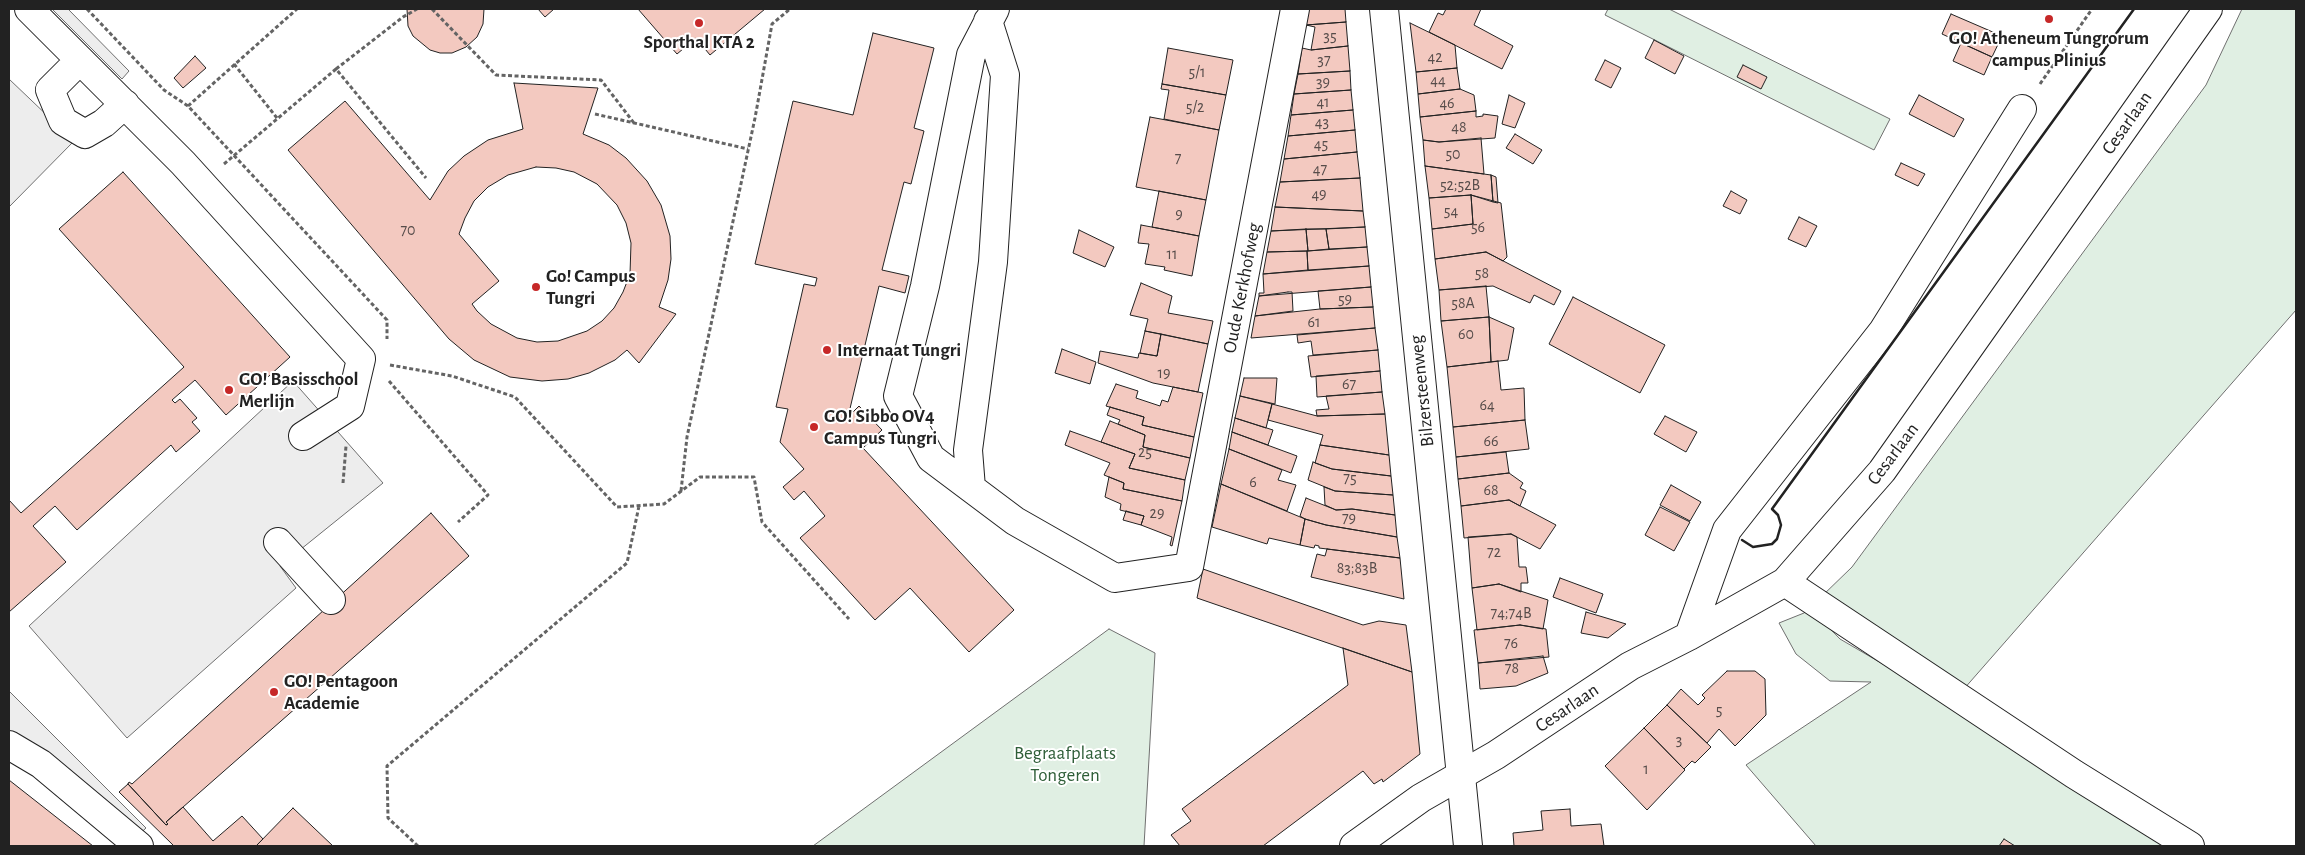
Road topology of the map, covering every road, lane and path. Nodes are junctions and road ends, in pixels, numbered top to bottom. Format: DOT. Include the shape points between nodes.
graph roads {
  1 [pos="28,9"];
  2 [pos="87,9"];
  3 [pos="296,9"];
  4 [pos="417,9"];
  5 [pos="432,9"];
  6 [pos="790,9"];
  7 [pos="1294,9"];
  8 [pos="1384,9"];
  9 [pos="2092,9"];
  10 [pos="2208,9"];
  11 [pos="991,15"];
  12 [pos="80,60"];
  13 [pos="234,64"];
  14 [pos="336,70"];
  15 [pos="125,104"];
  16 [pos="188,106"];
  17 [pos="2022,109"];
  18 [pos="595,114"];
  19 [pos="277,118"];
  20 [pos="634,122"];
  21 [pos="748,148"];
  22 [pos="234,155"];
  23 [pos="426,178"];
  24 [pos="202,184"];
  25 [pos="387,346"];
  26 [pos="387,364"];
  27 [pos="386,376"];
  28 [pos="303,436"];
  29 [pos="971,488"];
  30 [pos="681,492"];
  31 [pos="640,506"];
  32 [pos="458,522"];
  33 [pos="278,542"];
  34 [pos="1785,582"];
  35 [pos="331,600"];
  36 [pos="849,619"];
  37 [pos="1689,636"];
  38 [pos="9,745"];
  39 [pos="1460,773"];
  40 [pos="138,846"];
  41 [pos="418,846"];
  42 [pos="1354,846"];
  43 [pos="1468,846"];
  44 [pos="2190,846"];
  1 -- 12 [label="street"];
  2 -- 16 [label="path" via="164,90"];
  3 -- 13 [label="path"];
  4 -- 14 [label="path"];
  5 -- 20 [label="path" via="496,74 601,80"];
  6 -- 21 [label="path" via="772,24"];
  7 -- 29 [label="street, Oude Kerkhofweg" via="1188,567 1116,578 1015,521"];
  8 -- 39 [label="street, Bilzersteenweg"];
  9 -- 17 [label="path"];
  10 -- 34 [label="street, Cesarlaan" via="1882,471"];
  11 -- 29 [label="street" via="1005,75 993,262 968,450"];
  11 -- 29 [label="street" via="971,55 898,396 931,458"];
  12 -- 15 [label="street"];
  12 -- 15 [label="street" via="50,90 63,121 85,134 104,123"];
  13 -- 16 [label="path"];
  13 -- 19 [label="path"];
  14 -- 19 [label="path"];
  14 -- 23 [label="path"];
  15 -- 24 [label="street"];
  16 -- 22 [label="path"];
  17 -- 37 [label="street" via="1883,331 1727,530"];
  18 -- 20 [label="path"];
  19 -- 22 [label="path"];
  20 -- 21 [label="path"];
  21 -- 30 [label="path" via="687,437"];
  22 -- 24 [label="path"];
  22 -- 25 [label="path" via="387,320"];
  24 -- 28 [label="street" via="361,359 350,406"];
  26 -- 31 [label="path" via="452,376 515,397 617,507"];
  27 -- 32 [label="path" via="488,495"];
  30 -- 31 [label="path" via="664,504"];
  30 -- 36 [label="path" via="700,477 754,477 762,522"];
  31 -- 41 [label="path" via="627,563 387,766 388,818"];
  33 -- 35 [label="street"];
  34 -- 37 [label="street, Cesarlaan"];
  34 -- 44 [label="street" via="2074,774"];
  37 -- 39 [label="street, Cesarlaan" via="1630,666 1496,755"];
  38 -- 40 [label="street" via="41,764"];
  39 -- 42 [label="street"];
  39 -- 43 [label="street, Bilzersteenweg"];
}
